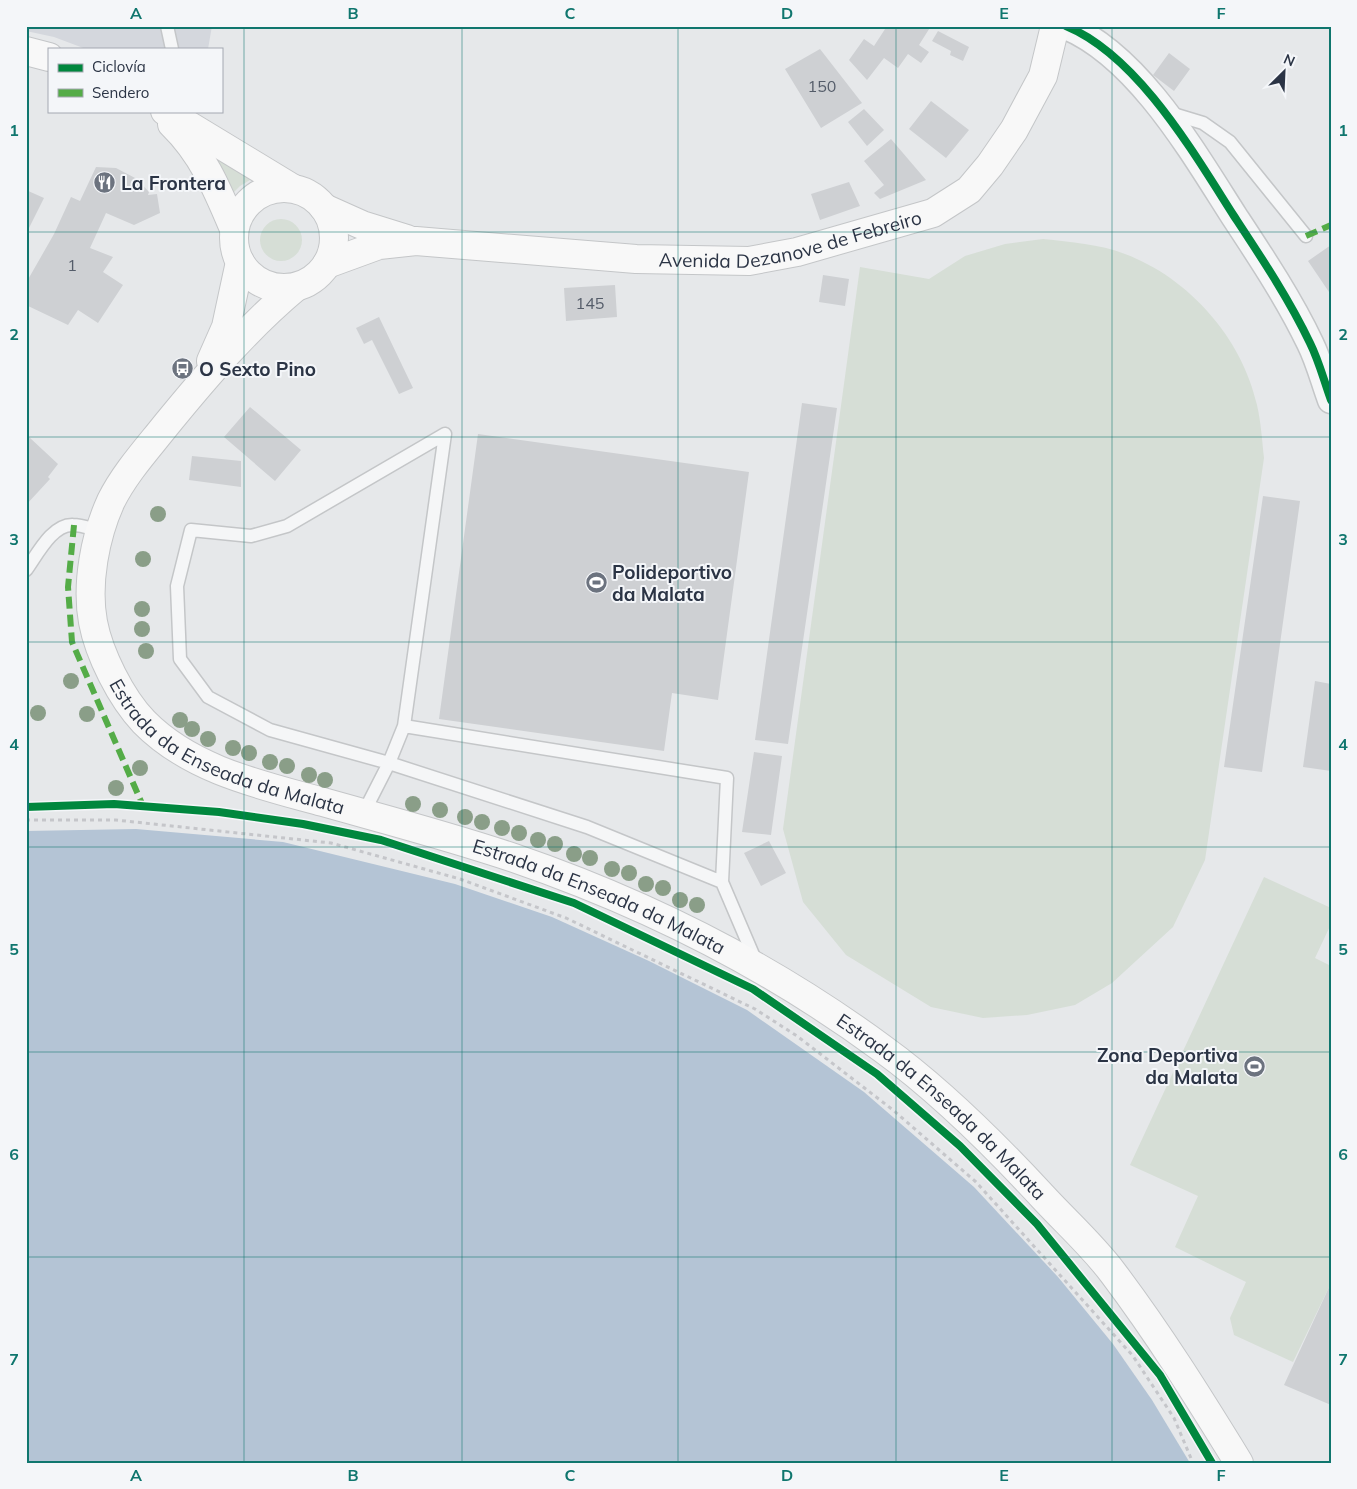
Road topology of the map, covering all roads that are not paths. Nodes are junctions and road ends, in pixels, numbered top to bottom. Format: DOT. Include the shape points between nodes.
graph roads {
  1 [pos="167,26"];
  2 [pos="1055,26"];
  3 [pos="1066,26"];
  4 [pos="172,48"];
  5 [pos="26,51"];
  6 [pos="48,57"];
  7 [pos="1162,111"];
  8 [pos="159,112"];
  9 [pos="178,115"];
  10 [pos="292,188"];
  11 [pos="324,208"];
  12 [pos="234,229"];
  13 [pos="1306,236"];
  14 [pos="416,241"];
  15 [pos="240,262"];
  16 [pos="327,264"];
  17 [pos="296,287"];
  18 [pos="199,385"];
  19 [pos="1331,400"];
  20 [pos="101,531"];
  21 [pos="26,570"];
  22 [pos="404,726"];
  23 [pos="389,763"];
  24 [pos="363,814"];
  25 [pos="722,882"];
  26 [pos="759,968"];
  27 [pos="1239,1463"];
  1 -- 4 [label="lane"];
  2 -- 14 [label="main road, Avenida Dezanove de Febreiro" via="1042,76 1014,130 969,190 933,213 797,252 749,261 636,258"];
  3 -- 7 [label="street" via="1085,34 1136,78"];
  5 -- 6 [label="main road"];
  7 -- 13 [label="lane" via="1203,123 1230,142"];
  7 -- 19 [label="street" via="1185,140 1270,272 1310,344"];
  8 -- 12 [label="main road" via="184,136 204,163"];
  9 -- 10 [label="main road"];
  10 -- 11 [label="main road" via="310,196"];
  10 -- 12 [label="main road" via="267,191 254,197 239,216"];
  11 -- 14 [label="main road, Avenida Dezanove de Febreiro" via="362,225"];
  11 -- 16 [label="main road" via="331,220 334,239"];
  12 -- 15 [label="main road" via="234,248"];
  14 -- 16 [label="main road, Avenida Dezanove de Febreiro" via="379,245"];
  15 -- 17 [label="main road" via="255,279 265,284 277,288"];
  15 -- 18 [label="main road, Estrada da Enseada da Malata" via="226,327"];
  16 -- 17 [label="main road" via="313,279"];
  17 -- 18 [label="main road, Estrada da Enseada da Malata" via="261,318"];
  18 -- 20 [label="main road, Estrada da Enseada da Malata" via="131,468 111,502"];
  20 -- 21 [label="lane" via="74,524 63,526 47,541"];
  20 -- 24 [label="main road, Estrada da Enseada da Malata" via="91,590 93,622 107,665 142,720 170,744 206,765 258,784"];
  22 -- 23 [label="lane"];
  22 -- 23 [label="lane" via="445,434 287,526 250,536 191,530 176,586 180,659 208,697 270,730"];
  22 -- 25 [label="lane" via="727,778"];
  23 -- 24 [label="lane"];
  23 -- 25 [label="lane" via="587,826"];
  24 -- 26 [label="main road, Estrada da Enseada da Malata" via="509,856 602,892"];
  25 -- 26 [label="lane"];
  26 -- 27 [label="main road, Estrada da Enseada da Malata" via="887,1051 1008,1159 1111,1270 1190,1383"];
}
